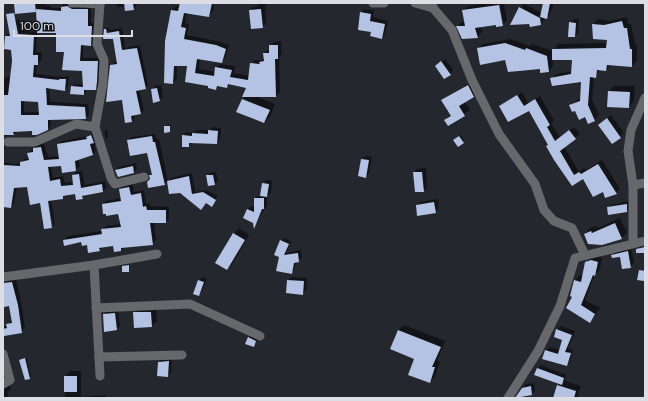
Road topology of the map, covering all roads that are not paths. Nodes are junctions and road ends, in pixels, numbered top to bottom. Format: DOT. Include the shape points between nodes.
graph roads {
  1 [pos="72,3"];
  2 [pos="82,3"];
  3 [pos="373,3"];
  4 [pos="384,3"];
  5 [pos="415,3"];
  6 [pos="100,4"];
  7 [pos="433,6"];
  8 [pos="645,98"];
  9 [pos="95,127"];
  10 [pos="8,142"];
  11 [pos="144,177"];
  12 [pos="645,183"];
  13 [pos="633,185"];
  14 [pos="645,241"];
  15 [pos="633,244"];
  16 [pos="157,254"];
  17 [pos="585,255"];
  18 [pos="94,265"];
  19 [pos="3,277"];
  20 [pos="96,308"];
  21 [pos="260,336"];
  22 [pos="3,354"];
  23 [pos="182,356"];
  24 [pos="99,357"];
  25 [pos="100,376"];
  26 [pos="3,384"];
  27 [pos="508,398"];
  1 -- 2 [label="street"];
  2 -- 6 [label="street"];
  3 -- 4 [label="street"];
  5 -- 7 [label="street"];
  6 -- 9 [label="street" via="97,44 104,60 103,83"];
  7 -- 17 [label="street" via="452,30 495,127 535,184 544,210 554,221 572,228"];
  8 -- 13 [label="street" via="630,130 628,151"];
  9 -- 10 [label="street" via="76,124 35,142"];
  9 -- 11 [label="street" via="115,184"];
  12 -- 13 [label="street"];
  13 -- 15 [label="street"];
  14 -- 15 [label="street"];
  15 -- 17 [label="street"];
  16 -- 18 [label="street"];
  17 -- 27 [label="street" via="573,261 560,306 538,351"];
  18 -- 19 [label="street"];
  18 -- 20 [label="street"];
  20 -- 21 [label="street" via="190,304"];
  20 -- 24 [label="street"];
  22 -- 26 [label="street" via="10,380"];
  23 -- 24 [label="street"];
  24 -- 25 [label="street"];
}
